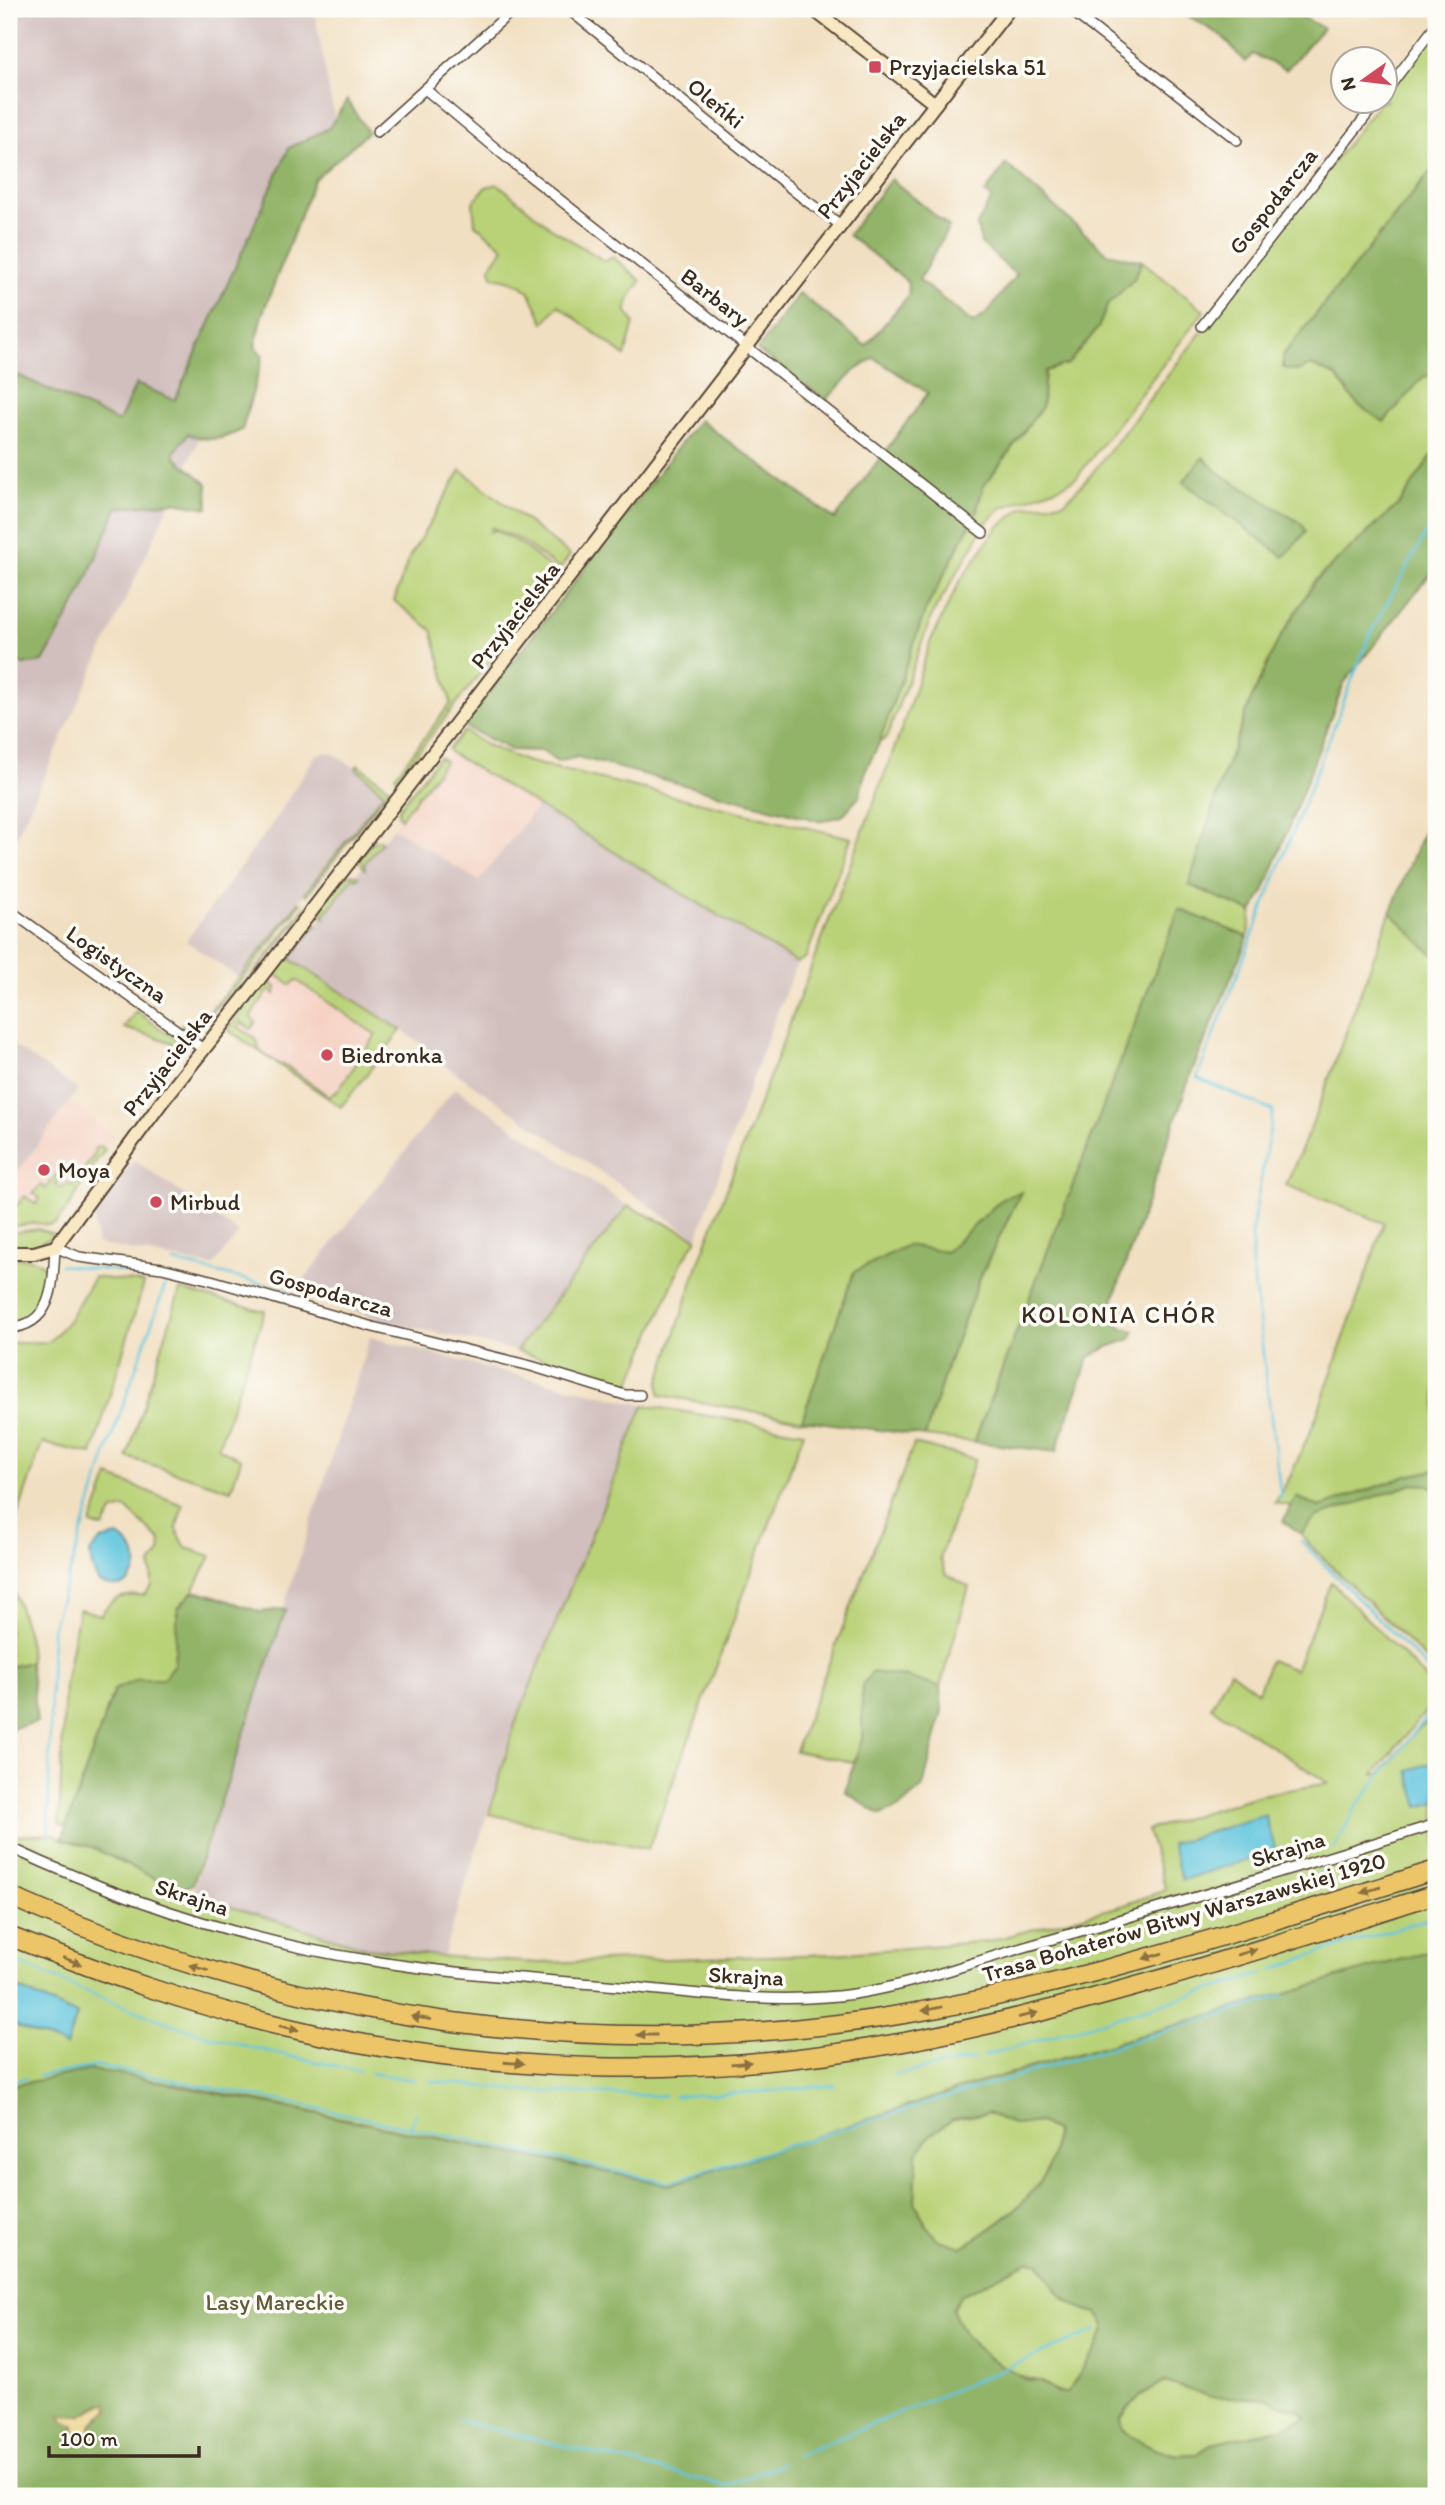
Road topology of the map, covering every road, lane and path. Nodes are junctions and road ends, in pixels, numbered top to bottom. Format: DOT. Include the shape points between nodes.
graph roads {
  1 [pos="514,9"];
  2 [pos="568,9"];
  3 [pos="813,9"];
  4 [pos="1009,9"];
  5 [pos="1069,9"];
  6 [pos="1436,26"];
  7 [pos="1400,72"];
  8 [pos="425,89"];
  9 [pos="935,104"];
  10 [pos="1366,116"];
  11 [pos="377,132"];
  12 [pos="1237,141"];
  13 [pos="841,225"];
  14 [pos="1202,326"];
  15 [pos="747,346"];
  16 [pos="983,533"];
  17 [pos="9,910"];
  18 [pos="202,1049"];
  19 [pos="55,1247"];
  20 [pos="9,1252"];
  21 [pos="9,1328"];
  22 [pos="640,1395"];
  23 [pos="1436,1824"];
  24 [pos="9,1847"];
  25 [pos="1436,1870"];
  26 [pos="1436,1894"];
  27 [pos="9,1896"];
  28 [pos="9,1936"];
  1 -- 8 [label="street"];
  2 -- 13 [label="street, Oleńki"];
  3 -- 9 [label="street"];
  4 -- 9 [label="street, Przyjacielska"];
  5 -- 12 [label="street"];
  6 -- 7 [label="street"];
  8 -- 11 [label="street"];
  8 -- 15 [label="street, Barbary"];
  9 -- 13 [label="street, Przyjacielska"];
  10 -- 14 [label="street, Gospodarcza"];
  13 -- 15 [label="street, Przyjacielska"];
  15 -- 16 [label="street, Barbary"];
  15 -- 18 [label="street, Przyjacielska"];
  17 -- 18 [label="street, Logistyczna"];
  18 -- 19 [label="street, Przyjacielska"];
  19 -- 20 [label="street, Gospodarcza" via="34,1253"];
  19 -- 21 [label="street" via="49,1300 33,1320"];
  19 -- 22 [label="street, Gospodarcza" via="79,1257 178,1272 625,1395"];
  23 -- 24 [label="street, Skrajna" via="921,1980 834,1996 780,1998 550,1981 368,1961 189,1917"];
  25 -- 27 [label="highway, Trasa Bohaterów Bitwy Warszawskiej 1920, one-way" via="1155,1955 979,2000 862,2021 760,2032 613,2035 510,2030 302,1996 187,1965"];
  28 -- 26 [label="highway, one-way" via="204,2006 290,2029 396,2048 509,2063 733,2064 865,2049 985,2025"];
}
